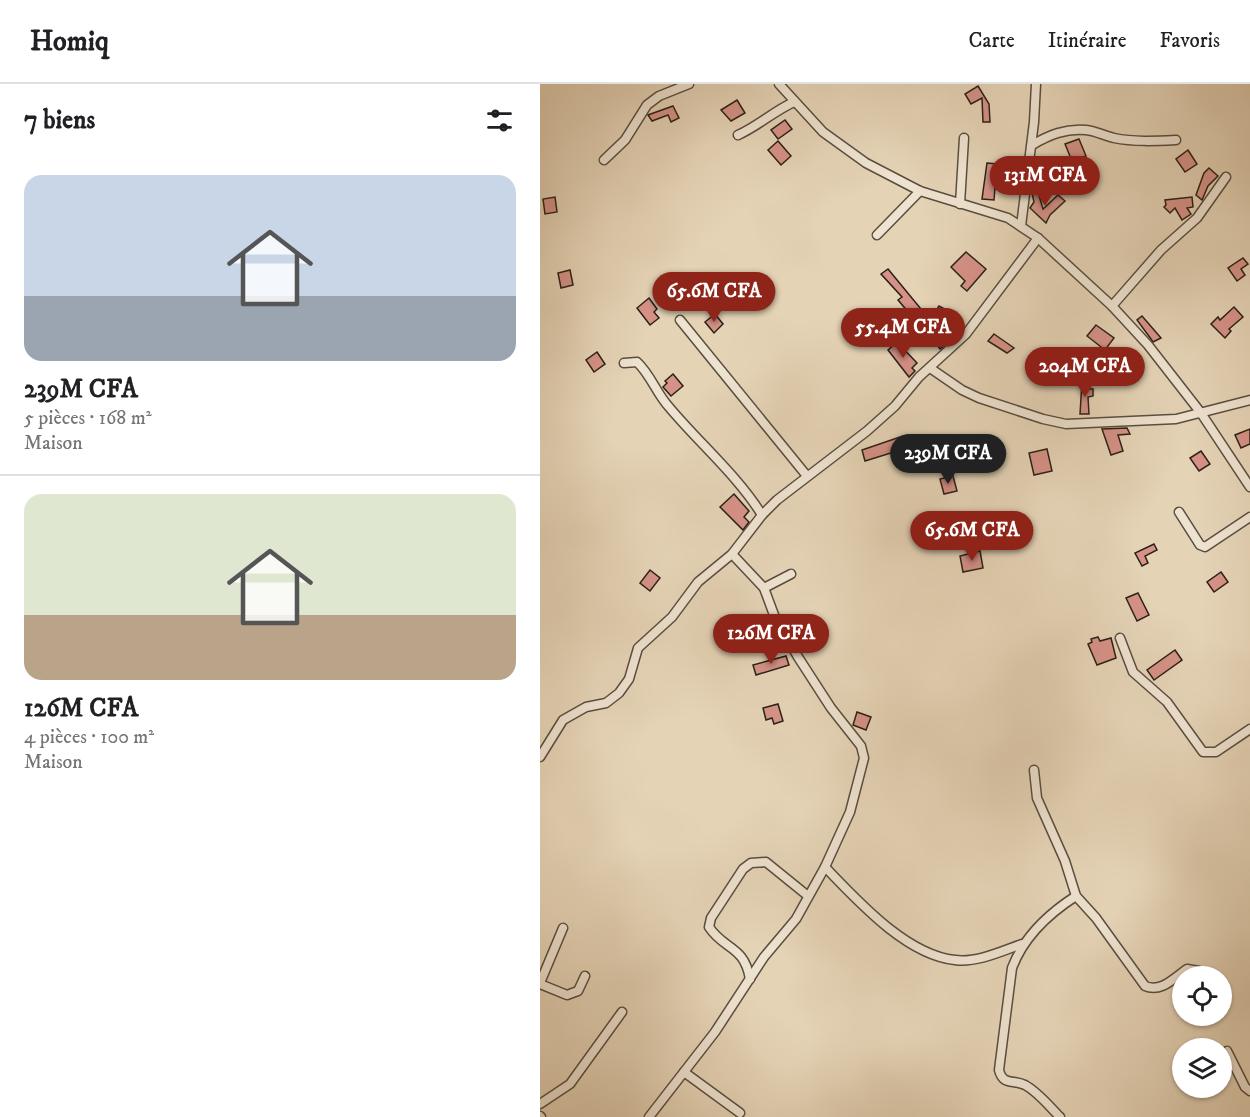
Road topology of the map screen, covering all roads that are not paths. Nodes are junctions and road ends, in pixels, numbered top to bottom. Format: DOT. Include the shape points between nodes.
graph roads {
  1 [pos="689,84"];
  2 [pos="779,84"];
  3 [pos="1036,84"];
  4 [pos="794,102"];
  5 [pos="738,135"];
  6 [pos="964,138"];
  7 [pos="1176,140"];
  8 [pos="1032,145"];
  9 [pos="604,160"];
  10 [pos="1226,177"];
  11 [pos="920,191"];
  12 [pos="960,204"];
  13 [pos="1021,226"];
  14 [pos="878,235"];
  15 [pos="1038,238"];
  16 [pos="1112,306"];
  17 [pos="680,320"];
  18 [pos="624,363"];
  19 [pos="930,368"];
  20 [pos="1250,400"];
  21 [pos="1201,413"];
  22 [pos="807,476"];
  23 [pos="1250,487"];
  24 [pos="1179,512"];
  25 [pos="762,515"];
  26 [pos="1250,517"];
  27 [pos="732,554"];
  28 [pos="791,574"];
  29 [pos="764,588"];
  30 [pos="1120,638"];
  31 [pos="1250,729"];
  32 [pos="540,757"];
  33 [pos="1034,770"];
  34 [pos="825,867"];
  35 [pos="808,896"];
  36 [pos="1076,896"];
  37 [pos="563,928"];
  38 [pos="1022,944"];
  39 [pos="585,976"];
  40 [pos="750,979"];
  41 [pos="1172,979"];
  42 [pos="540,984"];
  43 [pos="622,1012"];
  44 [pos="1232,1061"];
  45 [pos="684,1072"];
  46 [pos="1250,1091"];
  47 [pos="540,1104"];
  48 [pos="740,1113"];
  49 [pos="649,1117"];
  50 [pos="1060,1117"];
  1 -- 9 [label="street" via="647,105 625,140"];
  2 -- 4 [label="street"];
  3 -- 8 [label="street"];
  4 -- 5 [label="street"];
  4 -- 11 [label="street" via="841,147"];
  6 -- 12 [label="street"];
  7 -- 8 [label="street" via="1140,141 1087,130 1066,131"];
  8 -- 13 [label="street"];
  10 -- 16 [label="street" via="1197,218 1161,250"];
  11 -- 12 [label="street"];
  11 -- 14 [label="street"];
  12 -- 13 [label="street" via="1008,218"];
  13 -- 15 [label="street"];
  15 -- 16 [label="street"];
  15 -- 19 [label="street" via="966,334"];
  16 -- 21 [label="street"];
  17 -- 22 [label="street"];
  18 -- 25 [label="street" via="637,362 644,368 667,405"];
  19 -- 21 [label="street" via="978,398 1066,424 1150,421"];
  19 -- 22 [label="street" via="867,431"];
  20 -- 21 [label="street"];
  21 -- 23 [label="street"];
  22 -- 25 [label="street"];
  24 -- 26 [label="street" via="1205,547"];
  25 -- 27 [label="street"];
  27 -- 29 [label="street"];
  27 -- 32 [label="street" via="698,582 672,617 638,648 629,679 619,693 606,703 586,707 563,720"];
  28 -- 29 [label="street"];
  29 -- 34 [label="street" via="798,657 861,746 864,758 850,812"];
  30 -- 31 [label="street" via="1133,672 1167,702 1203,752 1216,752"];
  33 -- 36 [label="street" via="1037,798"];
  34 -- 35 [label="street"];
  34 -- 38 [label="street" via="875,917 934,954 956,960 978,958"];
  35 -- 40 [label="street"];
  35 -- 40 [label="street" via="766,862 751,863 743,869 709,927 745,960"];
  36 -- 38 [label="street" via="1061,905"];
  36 -- 41 [label="street" via="1145,986 1161,987"];
  37 -- 42 [label="street"];
  38 -- 50 [label="street" via="1012,968 999,1070 1001,1078 1032,1089"];
  39 -- 42 [label="street" via="575,994 561,994"];
  40 -- 45 [label="street"];
  43 -- 47 [label="street" via="570,1084"];
  44 -- 46 [label="street"];
  45 -- 48 [label="street"];
  45 -- 49 [label="street"];
}
